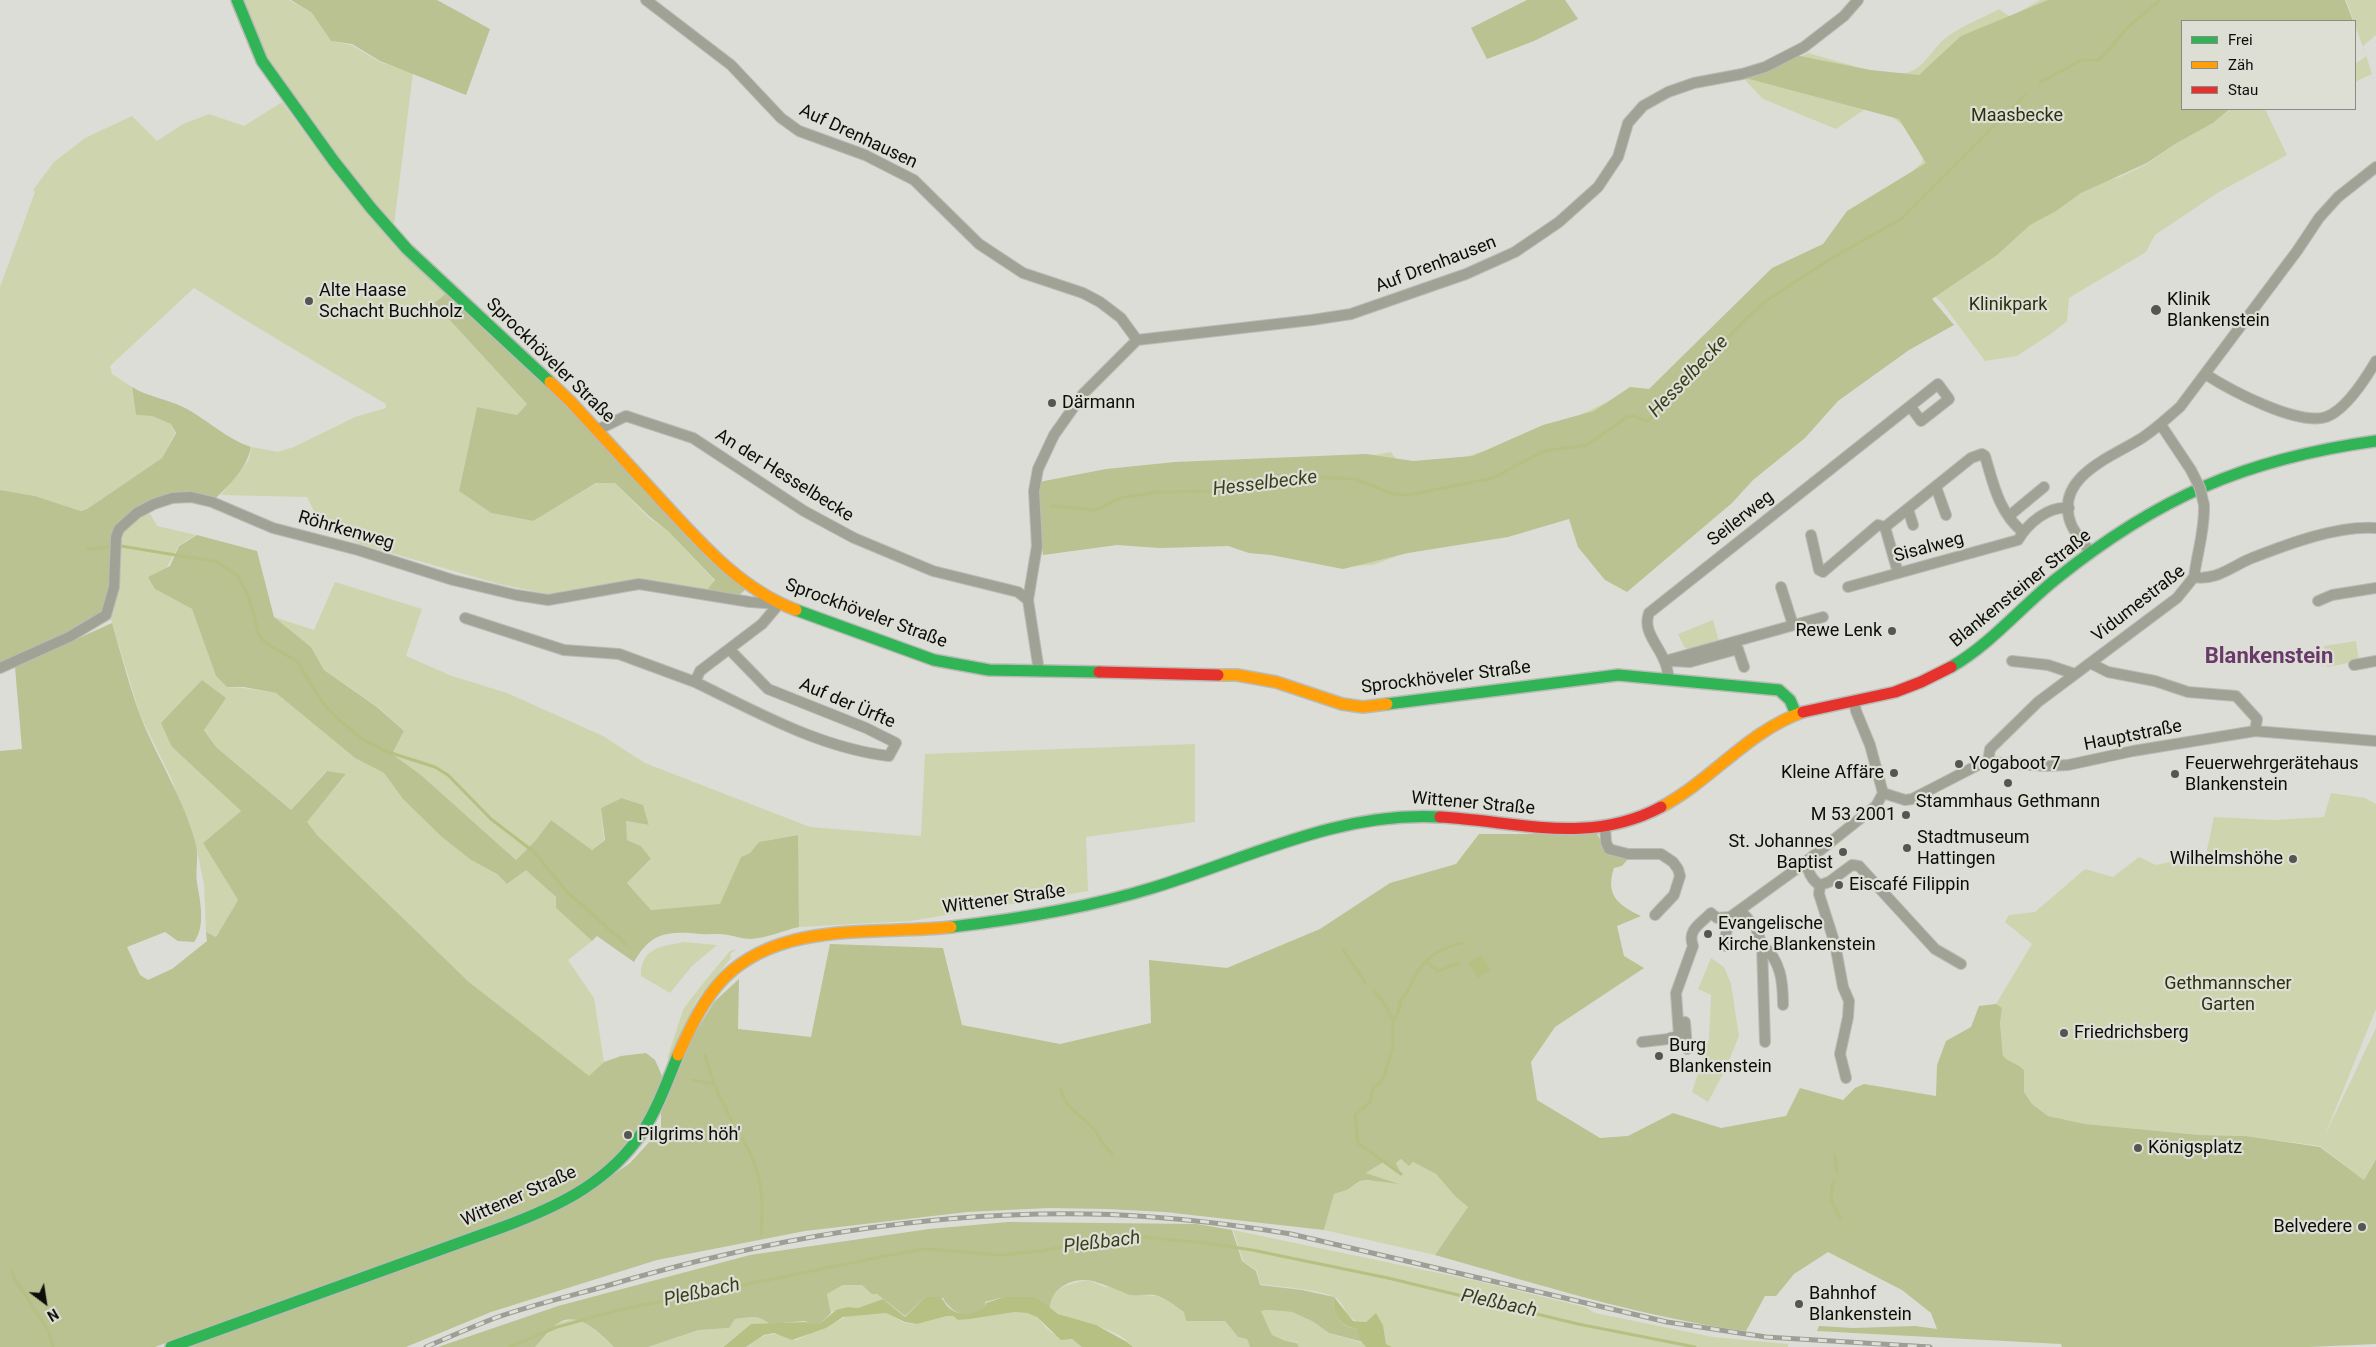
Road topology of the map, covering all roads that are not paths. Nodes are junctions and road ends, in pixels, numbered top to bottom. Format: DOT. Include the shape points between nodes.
graph roads {
  1 [pos="237,0"];
  2 [pos="646,0"];
  3 [pos="1858,0"];
  4 [pos="2376,167"];
  5 [pos="1137,340"];
  6 [pos="2376,361"];
  7 [pos="2205,374"];
  8 [pos="1910,406"];
  9 [pos="2161,425"];
  10 [pos="597,430"];
  11 [pos="2376,442"];
  12 [pos="1936,487"];
  13 [pos="2044,487"];
  14 [pos="2069,508"];
  15 [pos="1908,509"];
  16 [pos="1946,515"];
  17 [pos="2009,516"];
  18 [pos="1913,525"];
  19 [pos="1886,527"];
  20 [pos="2376,528"];
  21 [pos="1811,535"];
  22 [pos="2021,536"];
  23 [pos="2090,552"];
  24 [pos="1898,573"];
  25 [pos="2194,577"];
  26 [pos="1781,587"];
  27 [pos="1848,587"];
  28 [pos="2376,588"];
  29 [pos="1028,600"];
  30 [pos="2318,601"];
  31 [pos="780,604"];
  32 [pos="1823,616"];
  33 [pos="465,618"];
  34 [pos="1793,625"];
  35 [pos="729,649"];
  36 [pos="1665,660"];
  37 [pos="2012,661"];
  38 [pos="2376,661"];
  39 [pos="2090,663"];
  40 [pos="2354,665"];
  41 [pos="1744,667"];
  42 [pos="0,668"];
  43 [pos="1039,671"];
  44 [pos="2075,674"];
  45 [pos="1669,679"];
  46 [pos="695,682"];
  47 [pos="1854,700"];
  48 [pos="1796,714"];
  49 [pos="2255,731"];
  50 [pos="2376,741"];
  51 [pos="1988,762"];
  52 [pos="1883,793"];
  53 [pos="1605,827"];
  54 [pos="1806,865"];
  55 [pos="1820,885"];
  56 [pos="1740,910"];
  57 [pos="1655,915"];
  58 [pos="1730,916"];
  59 [pos="1762,945"];
  60 [pos="1726,946"];
  61 [pos="1961,964"];
  62 [pos="1679,984"];
  63 [pos="1783,1005"];
  64 [pos="1642,1042"];
  65 [pos="1765,1042"];
  66 [pos="1687,1049"];
  67 [pos="1846,1078"];
  68 [pos="171,1347"];
  1 -- 10 [label="main road, Sprockhöveler Straße" via="262,61 332,160 371,208 407,249 542,374"];
  2 -- 5 [label="street, Auf Drenhausen" via="731,65 781,118 799,131 865,155 914,180 979,244 1023,273 1100,302 1121,318"];
  3 -- 5 [label="street, Auf Drenhausen" via="1844,16 1804,47 1765,67 1694,83 1643,106 1628,123 1618,157 1598,186 1559,222 1515,252 1466,274 1351,314"];
  4 -- 7 [label="street" via="2325,210"];
  5 -- 29 [label="street" via="1083,394 1054,435 1038,469 1034,498 1037,546"];
  6 -- 7 [label="street" via="2367,378 2340,408 2326,417 2308,418 2288,413 2222,385"];
  7 -- 9 [label="street" via="2186,400"];
  8 -- 36 [label="street, Seilerweg" via="1649,613 1647,626"];
  9 -- 14 [label="street" via="2081,476 2071,493"];
  9 -- 25 [label="street, bridge" via="2191,470 2204,505 2203,532"];
  10 -- 29 [label="street, An der Hesselbecke" via="626,416 693,438 804,512 854,538 933,570 1018,592"];
  10 -- 31 [label="main road, Sprockhöveler Straße" via="702,544 738,578"];
  11 -- 23 [label="main road, Blankensteiner Straße" via="2300,453 2232,473 2178,496"];
  12 -- 15 [label="street"];
  12 -- 16 [label="street"];
  12 -- 17 [label="street" via="1971,458 1982,454 1998,500"];
  13 -- 17 [label="street"];
  14 -- 22 [label="street" via="2050,510"];
  14 -- 23 [label="street" via="2071,525"];
  15 -- 18 [label="street"];
  15 -- 19 [label="street"];
  17 -- 22 [label="street"];
  19 -- 21 [label="street" via="1878,525 1823,572 1819,570"];
  19 -- 24 [label="street"];
  20 -- 25 [label="street, Vidumestraße" via="2337,531 2259,555 2206,579"];
  22 -- 24 [label="street, Sisalweg"];
  23 -- 47 [label="main road, Blankensteiner Straße" via="1986,642 1953,666 1911,686"];
  24 -- 27 [label="street, Sisalweg"];
  25 -- 39 [label="street, Vidumestraße" via="2177,598"];
  26 -- 34 [label="street"];
  28 -- 30 [label="street" via="2332,595"];
  29 -- 43 [label="street"];
  31 -- 35 [label="street" via="762,624"];
  31 -- 42 [label="street, Röhrkenweg" via="638,584 548,600 516,595 273,528 212,502 192,497 172,498 137,513 119,530 114,587 106,615 69,638"];
  31 -- 43 [label="main road, Sprockhöveler Straße" via="934,660 989,670"];
  32 -- 34 [label="street"];
  33 -- 46 [label="street, Auf der Ürfte" via="564,650 619,654"];
  34 -- 36 [label="street"];
  35 -- 46 [label="street" via="700,671"];
  35 -- 46 [label="street, Auf der Ürfte" via="768,689 896,743 889,756 841,746 758,714"];
  36 -- 41 [label="street" via="1690,662 1738,649"];
  36 -- 45 [label="street, Seilerweg"];
  37 -- 44 [label="street" via="2048,665"];
  38 -- 40 [label="street"];
  39 -- 44 [label="street, Vidumestraße"];
  39 -- 49 [label="street" via="2108,672 2155,681 2188,692 2236,696 2257,719"];
  43 -- 45 [label="main road, Sprockhöveler Straße" via="1237,675 1276,682 1342,704 1363,707 1618,675"];
  44 -- 51 [label="street, Vidumestraße" via="2038,702 1990,749"];
  45 -- 48 [label="main road, Sprockhöveler Straße" via="1779,690 1792,701"];
  47 -- 48 [label="main road, Wittener Straße"];
  47 -- 52 [label="street"];
  48 -- 53 [label="main road, Wittener Straße" via="1763,730 1664,806"];
  49 -- 50 [label="street, Hauptstraße"];
  49 -- 51 [label="street, Hauptstraße" via="2068,765"];
  51 -- 52 [label="street, Hauptstraße" via="1904,800"];
  52 -- 54 [label="street" via="1876,806 1812,856"];
  53 -- 57 [label="street" via="1609,849 1628,854 1661,854 1678,869 1680,876 1674,894"];
  53 -- 68 [label="main road, Wittener Straße" via="1566,830 1432,815 1377,818 1324,828 1161,885 1075,908 1006,920 800,938 742,964 709,995 686,1033 648,1125 618,1163 591,1184 556,1204 423,1257"];
  54 -- 55 [label="street"];
  54 -- 56 [label="street"];
  55 -- 61 [label="street" via="1855,864 1935,949"];
  55 -- 67 [label="street" via="1819,894 1848,1001 1840,1054"];
  56 -- 58 [label="street"];
  56 -- 59 [label="street" via="1756,928"];
  58 -- 60 [label="street"];
  58 -- 62 [label="street" via="1717,918 1711,913 1692,932 1692,952"];
  59 -- 63 [label="street" via="1770,952 1783,981"];
  59 -- 65 [label="street"];
  62 -- 64 [label="street" via="1676,993 1679,1036"];
  62 -- 66 [label="street"];
}
